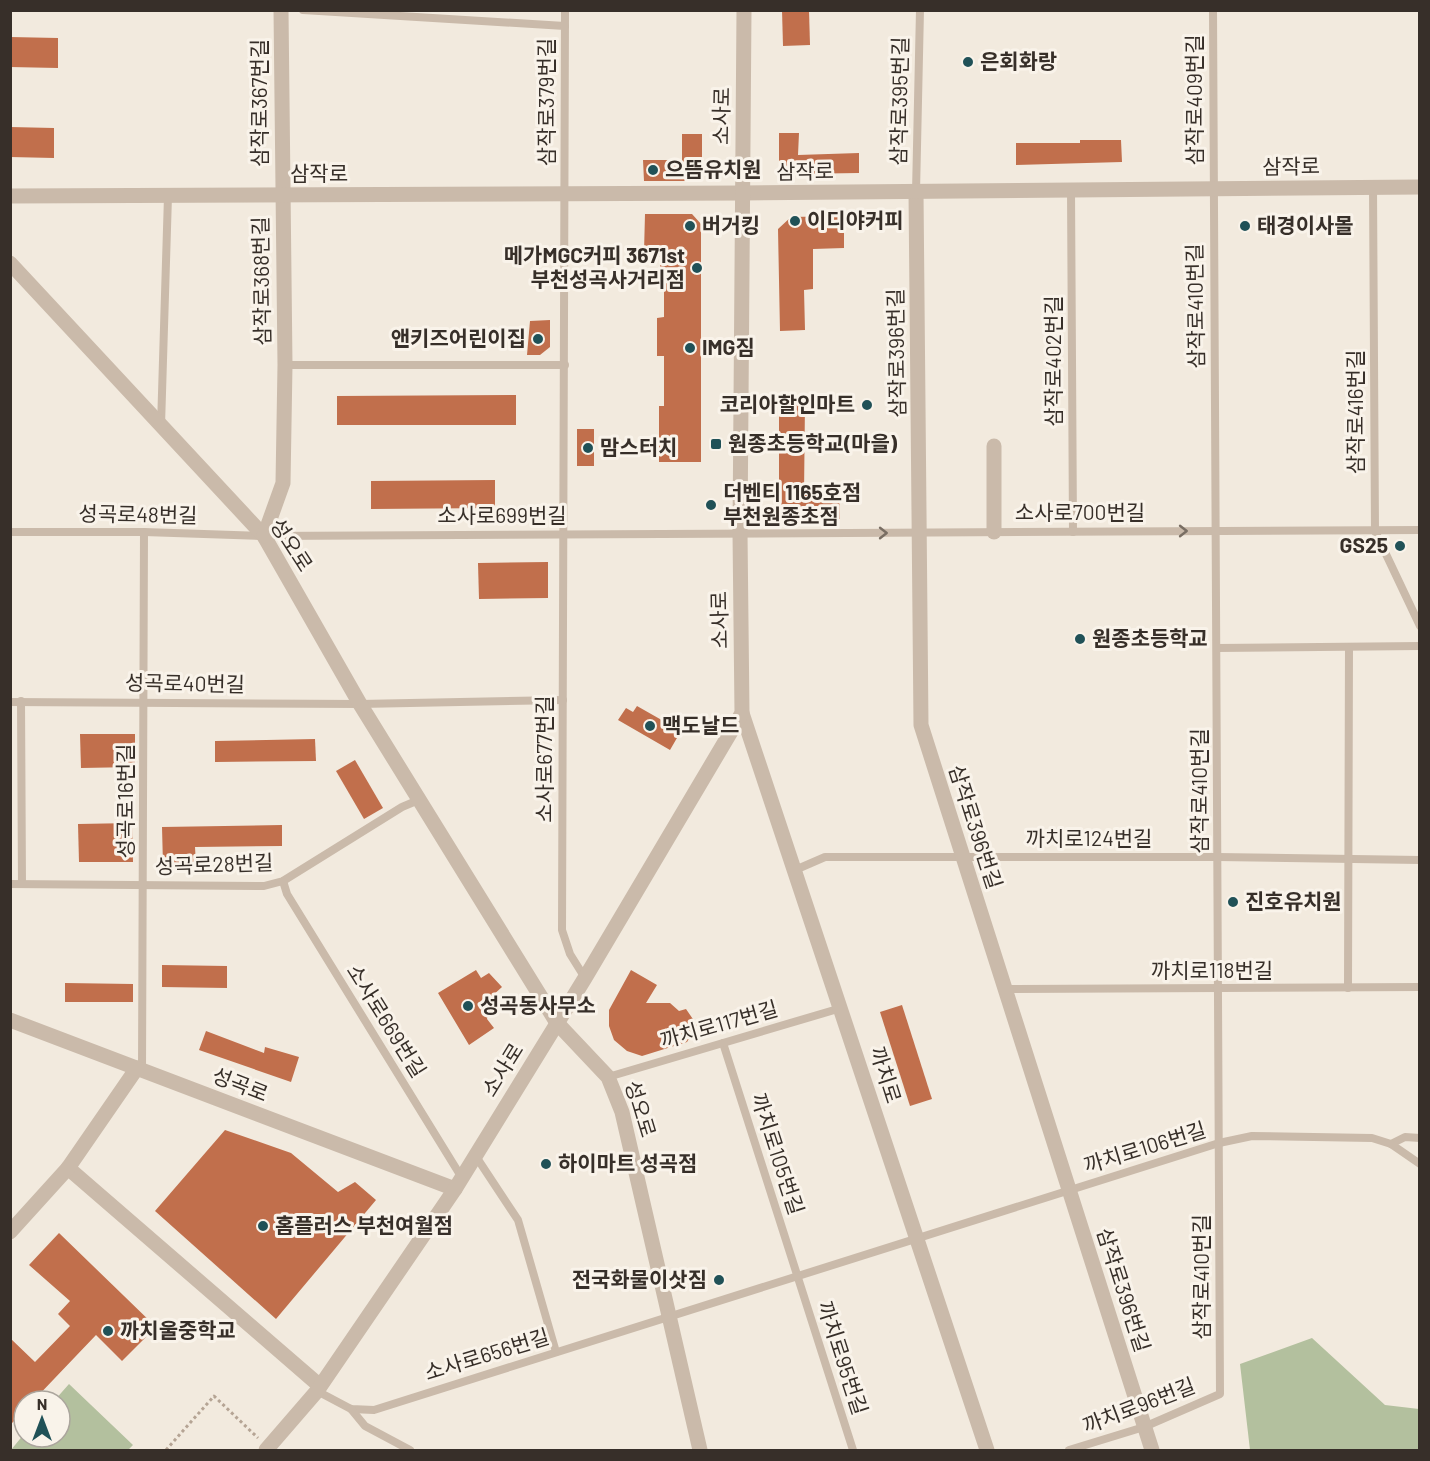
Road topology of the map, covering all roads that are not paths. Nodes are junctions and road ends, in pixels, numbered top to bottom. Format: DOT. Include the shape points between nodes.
graph roads {
  1 [pos="281,10"];
  2 [pos="303,10"];
  3 [pos="565,10"];
  4 [pos="744,10"];
  5 [pos="920,10"];
  6 [pos="1213,10"];
  7 [pos="565,26"];
  8 [pos="1373,187"];
  9 [pos="1419,187"];
  10 [pos="1213,189"];
  11 [pos="1071,190"];
  12 [pos="916,192"];
  13 [pos="742,193"];
  14 [pos="565,194"];
  15 [pos="281,195"];
  16 [pos="10,196"];
  17 [pos="168,196"];
  18 [pos="10,263"];
  19 [pos="285,365"];
  20 [pos="565,365"];
  21 [pos="161,426"];
  22 [pos="994,446"];
  23 [pos="1419,530"];
  24 [pos="1217,531"];
  25 [pos="1375,531"];
  26 [pos="10,532"];
  27 [pos="144,532"];
  28 [pos="920,532"];
  29 [pos="994,532"];
  30 [pos="1073,532"];
  31 [pos="740,533"];
  32 [pos="564,534"];
  33 [pos="264,536"];
  34 [pos="1419,626"];
  35 [pos="1349,646"];
  36 [pos="1419,646"];
  37 [pos="1217,648"];
  38 [pos="563,700"];
  39 [pos="21,701"];
  40 [pos="144,701"];
  41 [pos="10,702"];
  42 [pos="360,705"];
  43 [pos="742,713"];
  44 [pos="421,799"];
  45 [pos="963,856"];
  46 [pos="1218,856"];
  47 [pos="1348,860"];
  48 [pos="1419,860"];
  49 [pos="795,870"];
  50 [pos="283,881"];
  51 [pos="10,884"];
  52 [pos="22,885"];
  53 [pos="143,885"];
  54 [pos="585,978"];
  55 [pos="1419,987"];
  56 [pos="1348,988"];
  57 [pos="1005,989"];
  58 [pos="1219,989"];
  59 [pos="841,1008"];
  60 [pos="10,1020"];
  61 [pos="557,1023"];
  62 [pos="723,1043"];
  63 [pos="140,1069"];
  64 [pos="608,1077"];
  65 [pos="1419,1138"];
  66 [pos="1219,1143"];
  67 [pos="1390,1144"];
  68 [pos="475,1155"];
  69 [pos="1419,1164"];
  70 [pos="68,1168"];
  71 [pos="458,1183"];
  72 [pos="1069,1191"];
  73 [pos="10,1232"];
  74 [pos="917,1239"];
  75 [pos="797,1276"];
  76 [pos="669,1317"];
  77 [pos="556,1352"];
  78 [pos="319,1388"];
  79 [pos="1220,1394"];
  80 [pos="351,1409"];
  81 [pos="1144,1427"];
  82 [pos="264,1447"];
  83 [pos="410,1450"];
  84 [pos="700,1450"];
  85 [pos="853,1450"];
  86 [pos="987,1450"];
  87 [pos="1069,1450"];
  88 [pos="1152,1450"];
  1 -- 15 [label="street, 삼작로367번길"];
  2 -- 7 [label="lane"];
  3 -- 7 [label="lane, 삼작로379번길"];
  4 -- 13 [label="street, 소사로"];
  5 -- 12 [label="lane, 삼작로395번길"];
  6 -- 10 [label="lane, 삼작로409번길"];
  7 -- 14 [label="lane, 삼작로379번길"];
  8 -- 9 [label="street, 삼작로"];
  8 -- 10 [label="street, 삼작로"];
  8 -- 25 [label="lane, 삼작로416번길"];
  10 -- 11 [label="street, 삼작로"];
  10 -- 24 [label="lane, 삼작로410번길"];
  11 -- 12 [label="street, 삼작로"];
  11 -- 30 [label="lane, 삼작로402번길"];
  12 -- 13 [label="street, 삼작로"];
  12 -- 28 [label="street, 삼작로396번길"];
  13 -- 14 [label="street, 삼작로"];
  13 -- 31 [label="street, 소사로"];
  14 -- 15 [label="street, 삼작로"];
  14 -- 20 [label="lane, 삼작로379번길"];
  15 -- 17 [label="street, 삼작로"];
  15 -- 19 [label="street, 삼작로368번길"];
  16 -- 17 [label="street, 삼작로"];
  17 -- 21 [label="lane"];
  18 -- 21 [label="street, 성오로"];
  19 -- 20 [label="lane, 삼작로368번길"];
  19 -- 33 [label="street, 삼작로368번길" via="283,483"];
  20 -- 32 [label="lane, 소사로677번길"];
  21 -- 33 [label="street, 성오로"];
  22 -- 29 [label="street"];
  23 -- 25 [label="lane, 소사로700번길"];
  24 -- 25 [label="lane, 소사로700번길"];
  30 -- 24 [label="lane, 소사로700번길, one-way"];
  24 -- 37 [label="lane, 삼작로410번길"];
  25 -- 34 [label="lane, 삼작로416번길"];
  26 -- 27 [label="lane, 성곡로48번길"];
  27 -- 33 [label="lane, 성곡로48번길"];
  27 -- 40 [label="lane, 성곡로16번길"];
  28 -- 29 [label="lane, 소사로700번길"];
  31 -- 28 [label="lane, 소사로700번길, one-way"];
  28 -- 45 [label="street, 삼작로396번길" via="921,725"];
  29 -- 30 [label="lane, 소사로700번길"];
  31 -- 32 [label="lane, 소사로699번길"];
  31 -- 43 [label="street, 소사로"];
  32 -- 33 [label="lane, 소사로699번길"];
  32 -- 38 [label="lane, 소사로677번길"];
  33 -- 42 [label="street, 성오로"];
  35 -- 36 [label="lane"];
  35 -- 37 [label="lane"];
  35 -- 47 [label="lane"];
  37 -- 46 [label="lane, 삼작로410번길"];
  38 -- 42 [label="lane"];
  38 -- 54 [label="lane, 소사로677번길" via="562,930 570,954"];
  39 -- 40 [label="lane, 성곡로40번길"];
  39 -- 41 [label="lane, 성곡로40번길"];
  39 -- 52 [label="lane"];
  40 -- 42 [label="lane, 성곡로40번길"];
  40 -- 53 [label="lane, 성곡로16번길"];
  42 -- 44 [label="street, 성오로"];
  43 -- 49 [label="street, 까치로"];
  43 -- 54 [label="street, 소사로"];
  44 -- 50 [label="lane, 성곡로28번길"];
  44 -- 61 [label="street, 성오로"];
  45 -- 46 [label="lane, 까치로124번길"];
  45 -- 49 [label="lane, 까치로124번길" via="825,857"];
  45 -- 57 [label="street, 삼작로396번길"];
  46 -- 47 [label="lane, 까치로124번길"];
  46 -- 58 [label="lane, 삼작로410번길"];
  47 -- 48 [label="lane, 까치로124번길"];
  47 -- 56 [label="lane"];
  49 -- 59 [label="street, 까치로"];
  50 -- 53 [label="lane, 성곡로28번길" via="264,886"];
  50 -- 71 [label="lane, 소사로669번길" via="287,894"];
  51 -- 52 [label="lane, 성곡로28번길"];
  52 -- 53 [label="lane, 성곡로28번길"];
  53 -- 63 [label="lane, 성곡로16번길"];
  54 -- 61 [label="street, 소사로"];
  55 -- 56 [label="lane, 까치로118번길"];
  56 -- 58 [label="lane, 까치로118번길"];
  57 -- 58 [label="lane, 까치로118번길"];
  57 -- 72 [label="street, 삼작로396번길"];
  58 -- 66 [label="lane, 삼작로410번길"];
  59 -- 62 [label="lane, 까치로117번길"];
  59 -- 74 [label="street, 까치로"];
  60 -- 63 [label="street, 성곡로"];
  61 -- 64 [label="street, 성오로"];
  61 -- 68 [label="street, 소사로"];
  62 -- 64 [label="lane, 까치로117번길"];
  62 -- 75 [label="lane, 까치로105번길"];
  63 -- 70 [label="street"];
  63 -- 71 [label="street, 성곡로"];
  64 -- 76 [label="street, 성오로" via="622,1112"];
  65 -- 67 [label="lane, 까치로106번길" via="1405,1137"];
  66 -- 67 [label="lane, 까치로106번길" via="1252,1136 1372,1138"];
  66 -- 72 [label="lane, 까치로106번길"];
  66 -- 79 [label="lane, 삼작로410번길"];
  67 -- 69 [label="lane, 까치로106번길"];
  68 -- 71 [label="street, 소사로"];
  68 -- 77 [label="lane" via="518,1220"];
  70 -- 73 [label="street"];
  70 -- 78 [label="street"];
  71 -- 78 [label="street, 소사로"];
  72 -- 74 [label="lane, 까치로106번길"];
  72 -- 81 [label="street, 삼작로396번길"];
  74 -- 75 [label="lane"];
  74 -- 86 [label="street, 까치로"];
  75 -- 76 [label="lane"];
  75 -- 85 [label="lane, 까치로95번길"];
  76 -- 77 [label="lane, 소사로656번길"];
  76 -- 84 [label="street, 성오로"];
  77 -- 80 [label="lane, 소사로656번길" via="374,1410"];
  78 -- 80 [label="lane"];
  78 -- 82 [label="street, 소사로"];
  79 -- 81 [label="lane, 까치로96번길"];
  80 -- 83 [label="lane" via="365,1426"];
  81 -- 87 [label="lane, 까치로96번길"];
  81 -- 88 [label="street, 삼작로396번길"];
}
